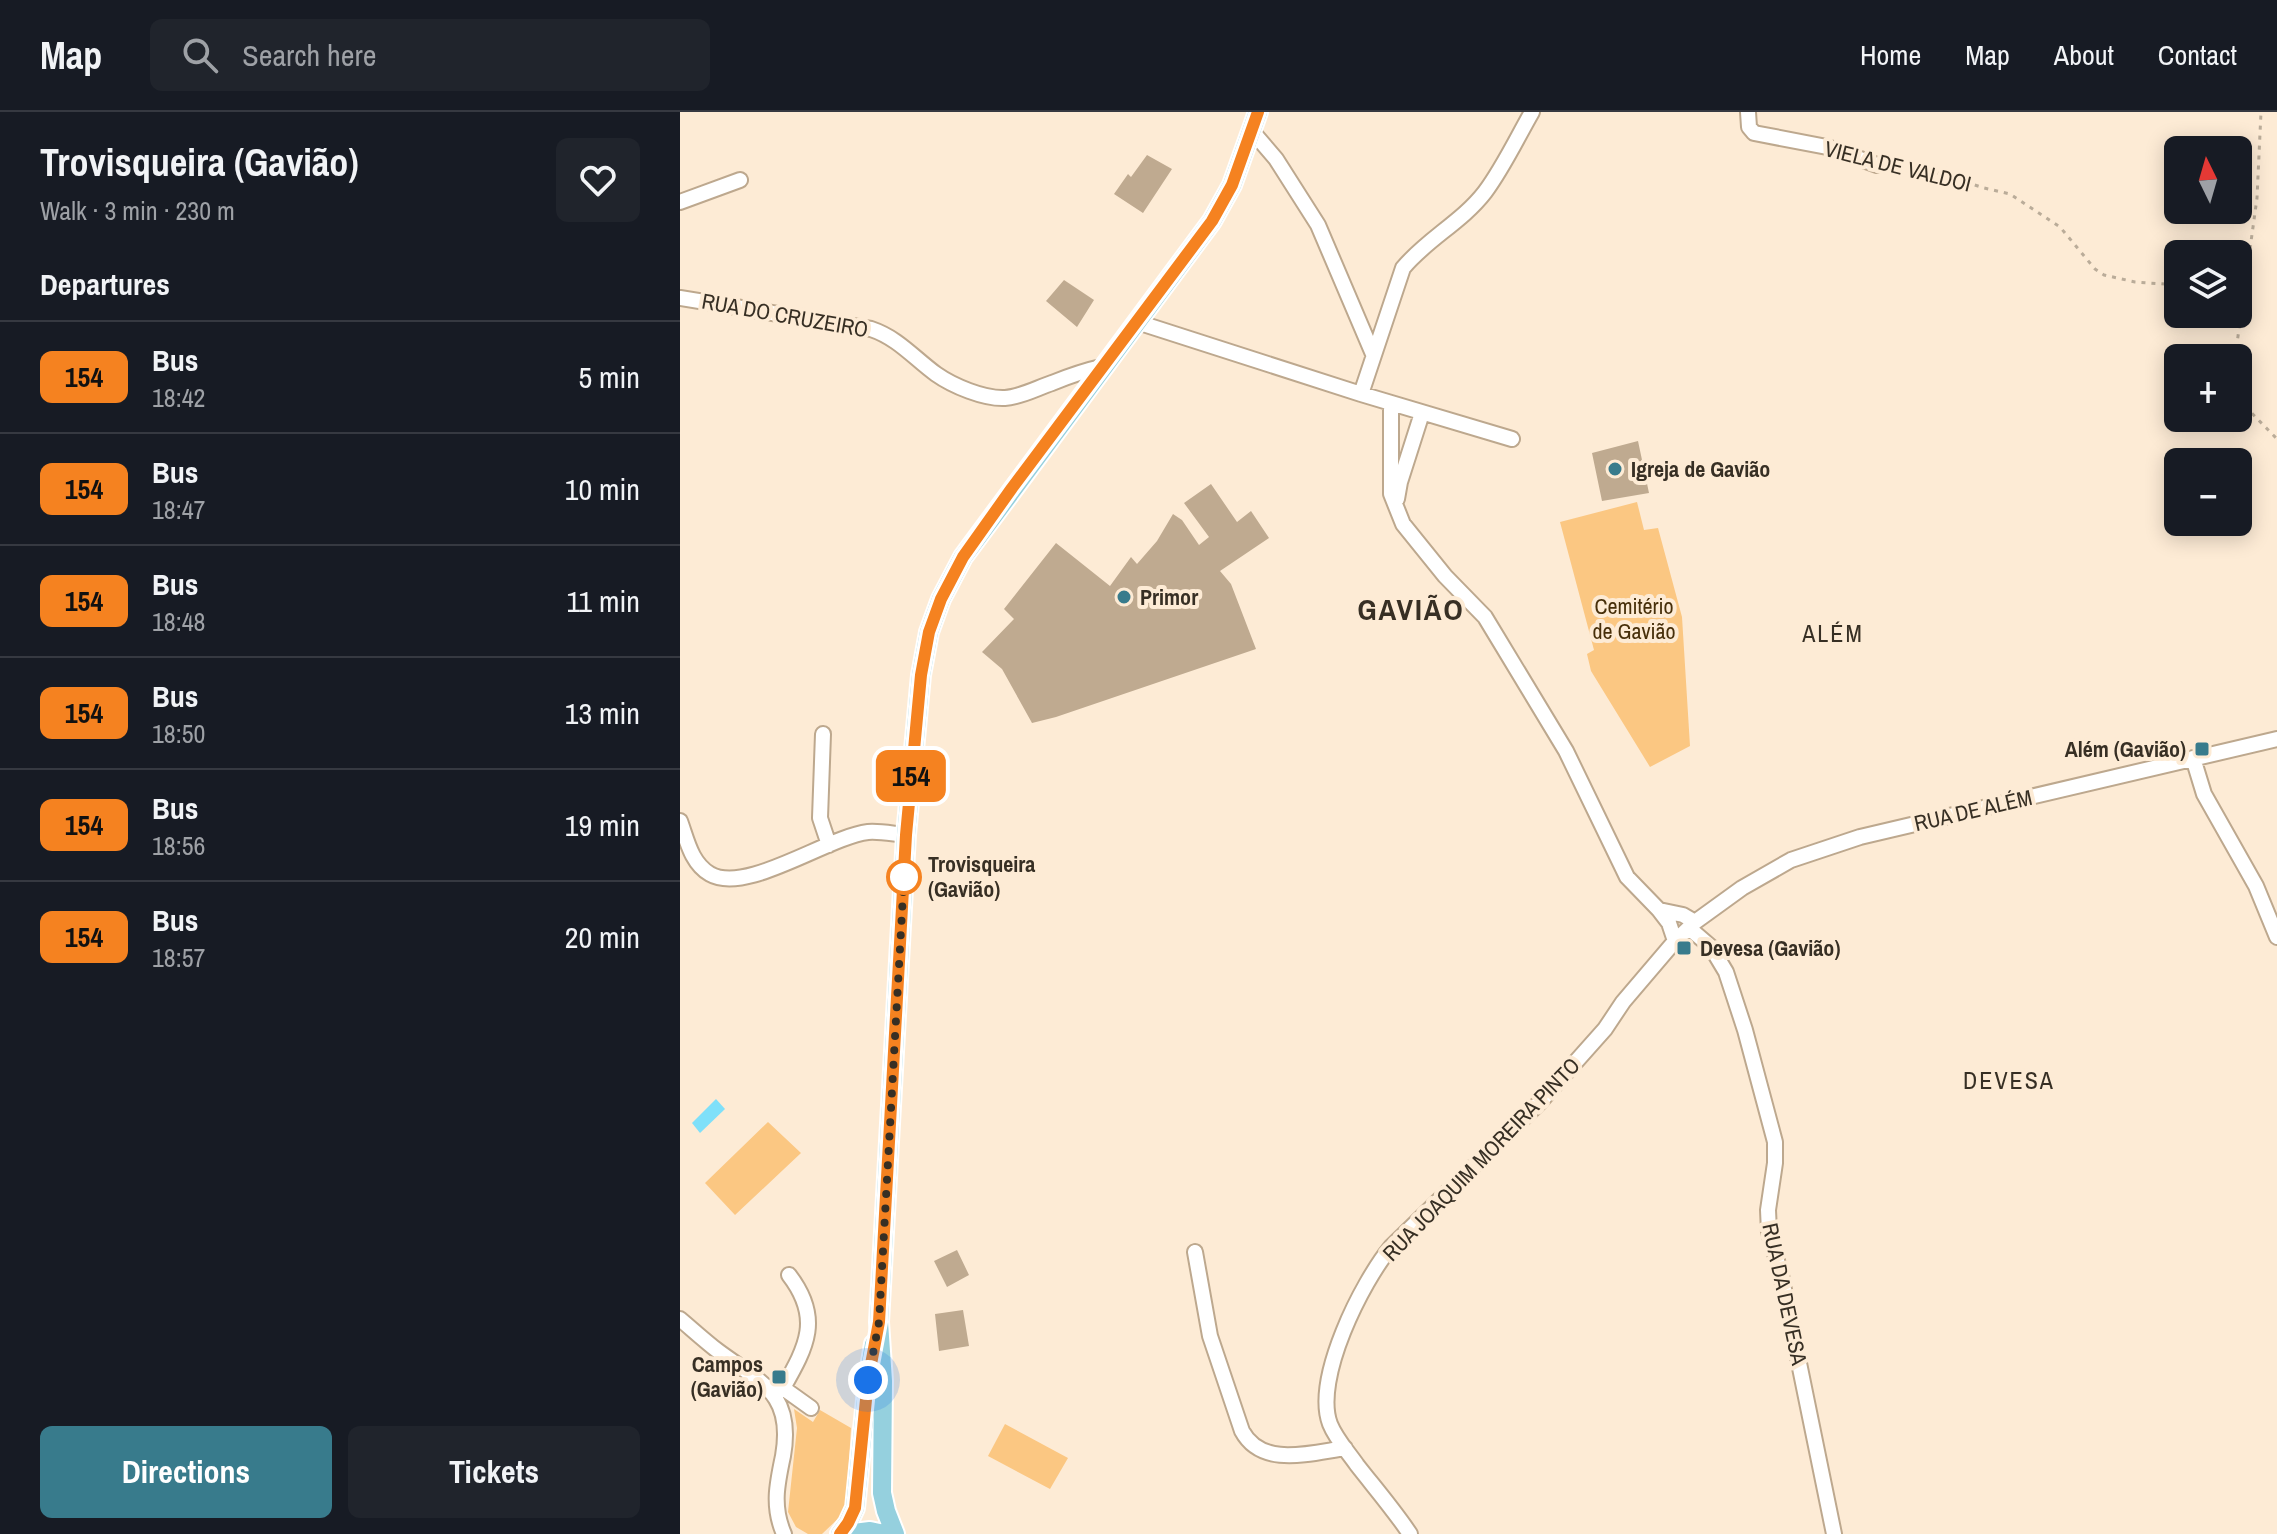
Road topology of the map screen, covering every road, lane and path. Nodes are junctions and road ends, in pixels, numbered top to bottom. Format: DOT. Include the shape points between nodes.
graph roads {
  1 [pos="1258,112"];
  2 [pos="1532,112"];
  3 [pos="1748,112"];
  4 [pos="2261,112"];
  5 [pos="1252,131"];
  6 [pos="1877,165"];
  7 [pos="740,180"];
  8 [pos="680,202"];
  9 [pos="2251,240"];
  10 [pos="2164,284"];
  11 [pos="680,298"];
  12 [pos="1137,322"];
  13 [pos="1373,354"];
  14 [pos="1105,366"];
  15 [pos="1361,394"];
  16 [pos="1391,404"];
  17 [pos="1422,413"];
  18 [pos="2252,413"];
  19 [pos="1512,439"];
  20 [pos="2277,439"];
  21 [pos="1396,511"];
  22 [pos="823,734"];
  23 [pos="2277,739"];
  24 [pos="2193,758"];
  25 [pos="680,821"];
  26 [pos="906,835"];
  27 [pos="829,845"];
  28 [pos="1659,910"];
  29 [pos="1692,925"];
  30 [pos="2277,937"];
  31 [pos="1675,941"];
  32 [pos="1195,1252"];
  33 [pos="789,1275"];
  34 [pos="680,1319"];
  35 [pos="879,1322"];
  36 [pos="779,1393"];
  37 [pos="811,1408"];
  38 [pos="1345,1448"];
  39 [pos="782,1530"];
  40 [pos="796,1534"];
  41 [pos="840,1534"];
  42 [pos="846,1534"];
  43 [pos="884,1534"];
  44 [pos="895,1534"];
  45 [pos="1410,1534"];
  46 [pos="1834,1534"];
  1 -- 5 [label="main road"];
  2 -- 13 [label="street" via="1485,192 1403,268"];
  3 -- 6 [label="street, VIELA DE VALDOI" via="1754,133 1827,147"];
  4 -- 9 [label="path"];
  5 -- 12 [label="main road" via="1212,221"];
  5 -- 13 [label="street" via="1318,225"];
  6 -- 10 [label="path, VIELA DE VALDOI" via="1907,164 2010,194 2060,227 2104,275"];
  7 -- 8 [label="street"];
  11 -- 14 [label="street, RUA DO CRUZEIRO" via="871,329 900,342 951,385 1004,398"];
  12 -- 14 [label="main road"];
  12 -- 15 [label="street"];
  13 -- 15 [label="street"];
  14 -- 26 [label="main road" via="963,557 941,599 924,653"];
  15 -- 16 [label="street"];
  16 -- 17 [label="street"];
  16 -- 21 [label="street" via="1390,480"];
  17 -- 19 [label="street"];
  17 -- 21 [label="street"];
  18 -- 20 [label="path"];
  21 -- 28 [label="street" via="1445,576 1485,617 1566,751 1627,877"];
  22 -- 27 [label="street" via="820,818"];
  23 -- 24 [label="street, RUA DE ALÉM"];
  24 -- 29 [label="street, RUA DE ALÉM" via="1810,852 1761,877"];
  24 -- 30 [label="street" via="2204,794 2256,886"];
  25 -- 27 [label="street" via="691,855 708,874 722,880 761,872"];
  26 -- 27 [label="street" via="868,832"];
  26 -- 35 [label="main road"];
  28 -- 29 [label="street" via="1683,915"];
  28 -- 31 [label="street"];
  29 -- 31 [label="street, RUA JOAQUIM MOREIRA PINTO"];
  29 -- 46 [label="street, RUA DA DEVESA" via="1726,972 1775,1142 1769,1232"];
  31 -- 38 [label="street, RUA JOAQUIM MOREIRA PINTO" via="1540,1102 1391,1247 1370,1276 1332,1362 1327,1393 1328,1419"];
  32 -- 38 [label="street" via="1210,1336 1250,1445 1276,1455"];
  33 -- 36 [label="street" via="802,1292 808,1327 803,1353"];
  34 -- 36 [label="street"];
  35 -- 41 [label="main road" via="855,1508"];
  35 -- 44 [label="main road" via="882,1493"];
  36 -- 37 [label="street"];
  36 -- 39 [label="street" via="786,1433 775,1496"];
  38 -- 45 [label="street, RUA JOAQUIM MOREIRA PINTO"];
  39 -- 40 [label="street"];
  42 -- 43 [label="main road"];
}
